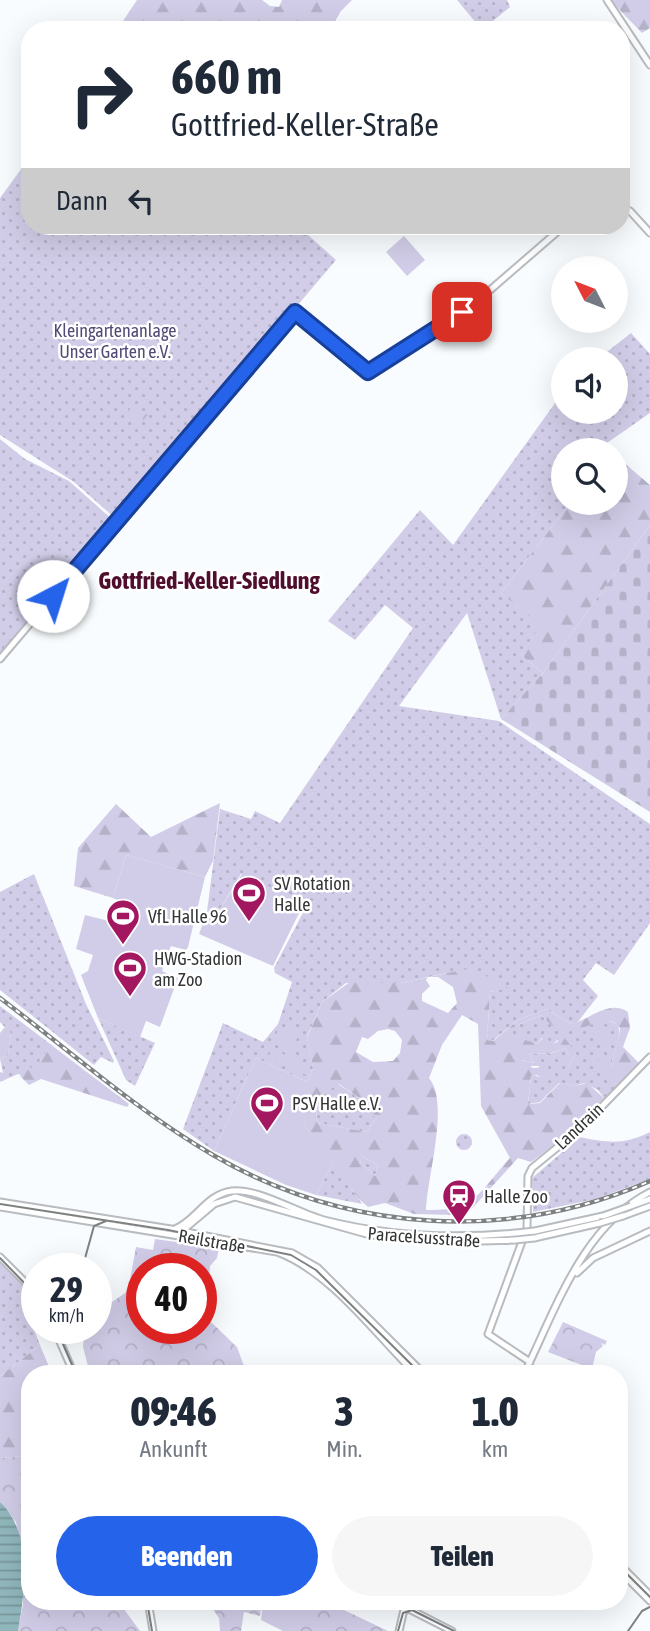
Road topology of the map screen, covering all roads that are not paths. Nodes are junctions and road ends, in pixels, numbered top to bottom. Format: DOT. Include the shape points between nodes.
graph roads {
  1 [pos="607,0"];
  2 [pos="621,21"];
  3 [pos="630,35"];
  4 [pos="650,65"];
  5 [pos="630,211"];
  6 [pos="650,233"];
  7 [pos="554,235"];
  8 [pos="0,659"];
  9 [pos="650,1057"];
  10 [pos="650,1192"];
  11 [pos="650,1199"];
  12 [pos="0,1205"];
  13 [pos="650,1206"];
  14 [pos="196,1222"];
  15 [pos="170,1231"];
  16 [pos="183,1231"];
  17 [pos="650,1231"];
  18 [pos="197,1234"];
  19 [pos="535,1234"];
  20 [pos="394,1236"];
  21 [pos="607,1250"];
  22 [pos="587,1251"];
  23 [pos="0,1257"];
  24 [pos="21,1278"];
  25 [pos="571,1281"];
  26 [pos="352,1305"];
  27 [pos="61,1344"];
  28 [pos="530,1362"];
  29 [pos="70,1365"];
  30 [pos="408,1365"];
  31 [pos="415,1365"];
  32 [pos="528,1365"];
  33 [pos="628,1573"];
  34 [pos="628,1580"];
  35 [pos="650,1595"];
  36 [pos="650,1601"];
  37 [pos="150,1610"];
  38 [pos="404,1610"];
  39 [pos="415,1610"];
  40 [pos="153,1631"];
  41 [pos="399,1631"];
  42 [pos="452,1631"];
  1 -- 2 [label="street"];
  3 -- 4 [label="street"];
  5 -- 6 [label="street"];
  7 -- 8 [label="street" via="474,304 368,372 295,312"];
  9 -- 28 [label="street, Landrain" via="528,1176 527,1228 488,1334"];
  10 -- 22 [label="street" via="615,1215"];
  11 -- 19 [label="street, Paracelsusstraße, bridge"];
  12 -- 15 [label="street, Reilstraße"];
  13 -- 19 [label="street, Paracelsusstraße, bridge" via="600,1223"];
  14 -- 16 [label="street, Paracelsusstraße"];
  14 -- 18 [label="street"];
  14 -- 20 [label="street, Paracelsusstraße" via="218,1202 239,1197 322,1224"];
  15 -- 16 [label="street, Paracelsusstraße"];
  15 -- 20 [label="street, Paracelsusstraße" via="185,1224 217,1195 237,1191"];
  15 -- 26 [label="street, Reilstraße" via="290,1256"];
  16 -- 18 [label="street, Reilstraße"];
  17 -- 21 [label="street"];
  18 -- 26 [label="street, Reilstraße" via="292,1253 318,1268"];
  19 -- 20 [label="street, Paracelsusstraße, bridge" via="443,1242"];
  21 -- 22 [label="street"];
  21 -- 25 [label="street" via="589,1260"];
  22 -- 25 [label="street"];
  23 -- 24 [label="street"];
  25 -- 28 [label="street"];
  26 -- 30 [label="street, Reilstraße"];
  26 -- 31 [label="street, Reilstraße"];
  27 -- 29 [label="street"];
  28 -- 32 [label="street"];
  33 -- 35 [label="street"];
  34 -- 36 [label="street"];
  37 -- 40 [label="street"];
  38 -- 41 [label="street"];
  39 -- 42 [label="street"];
}
